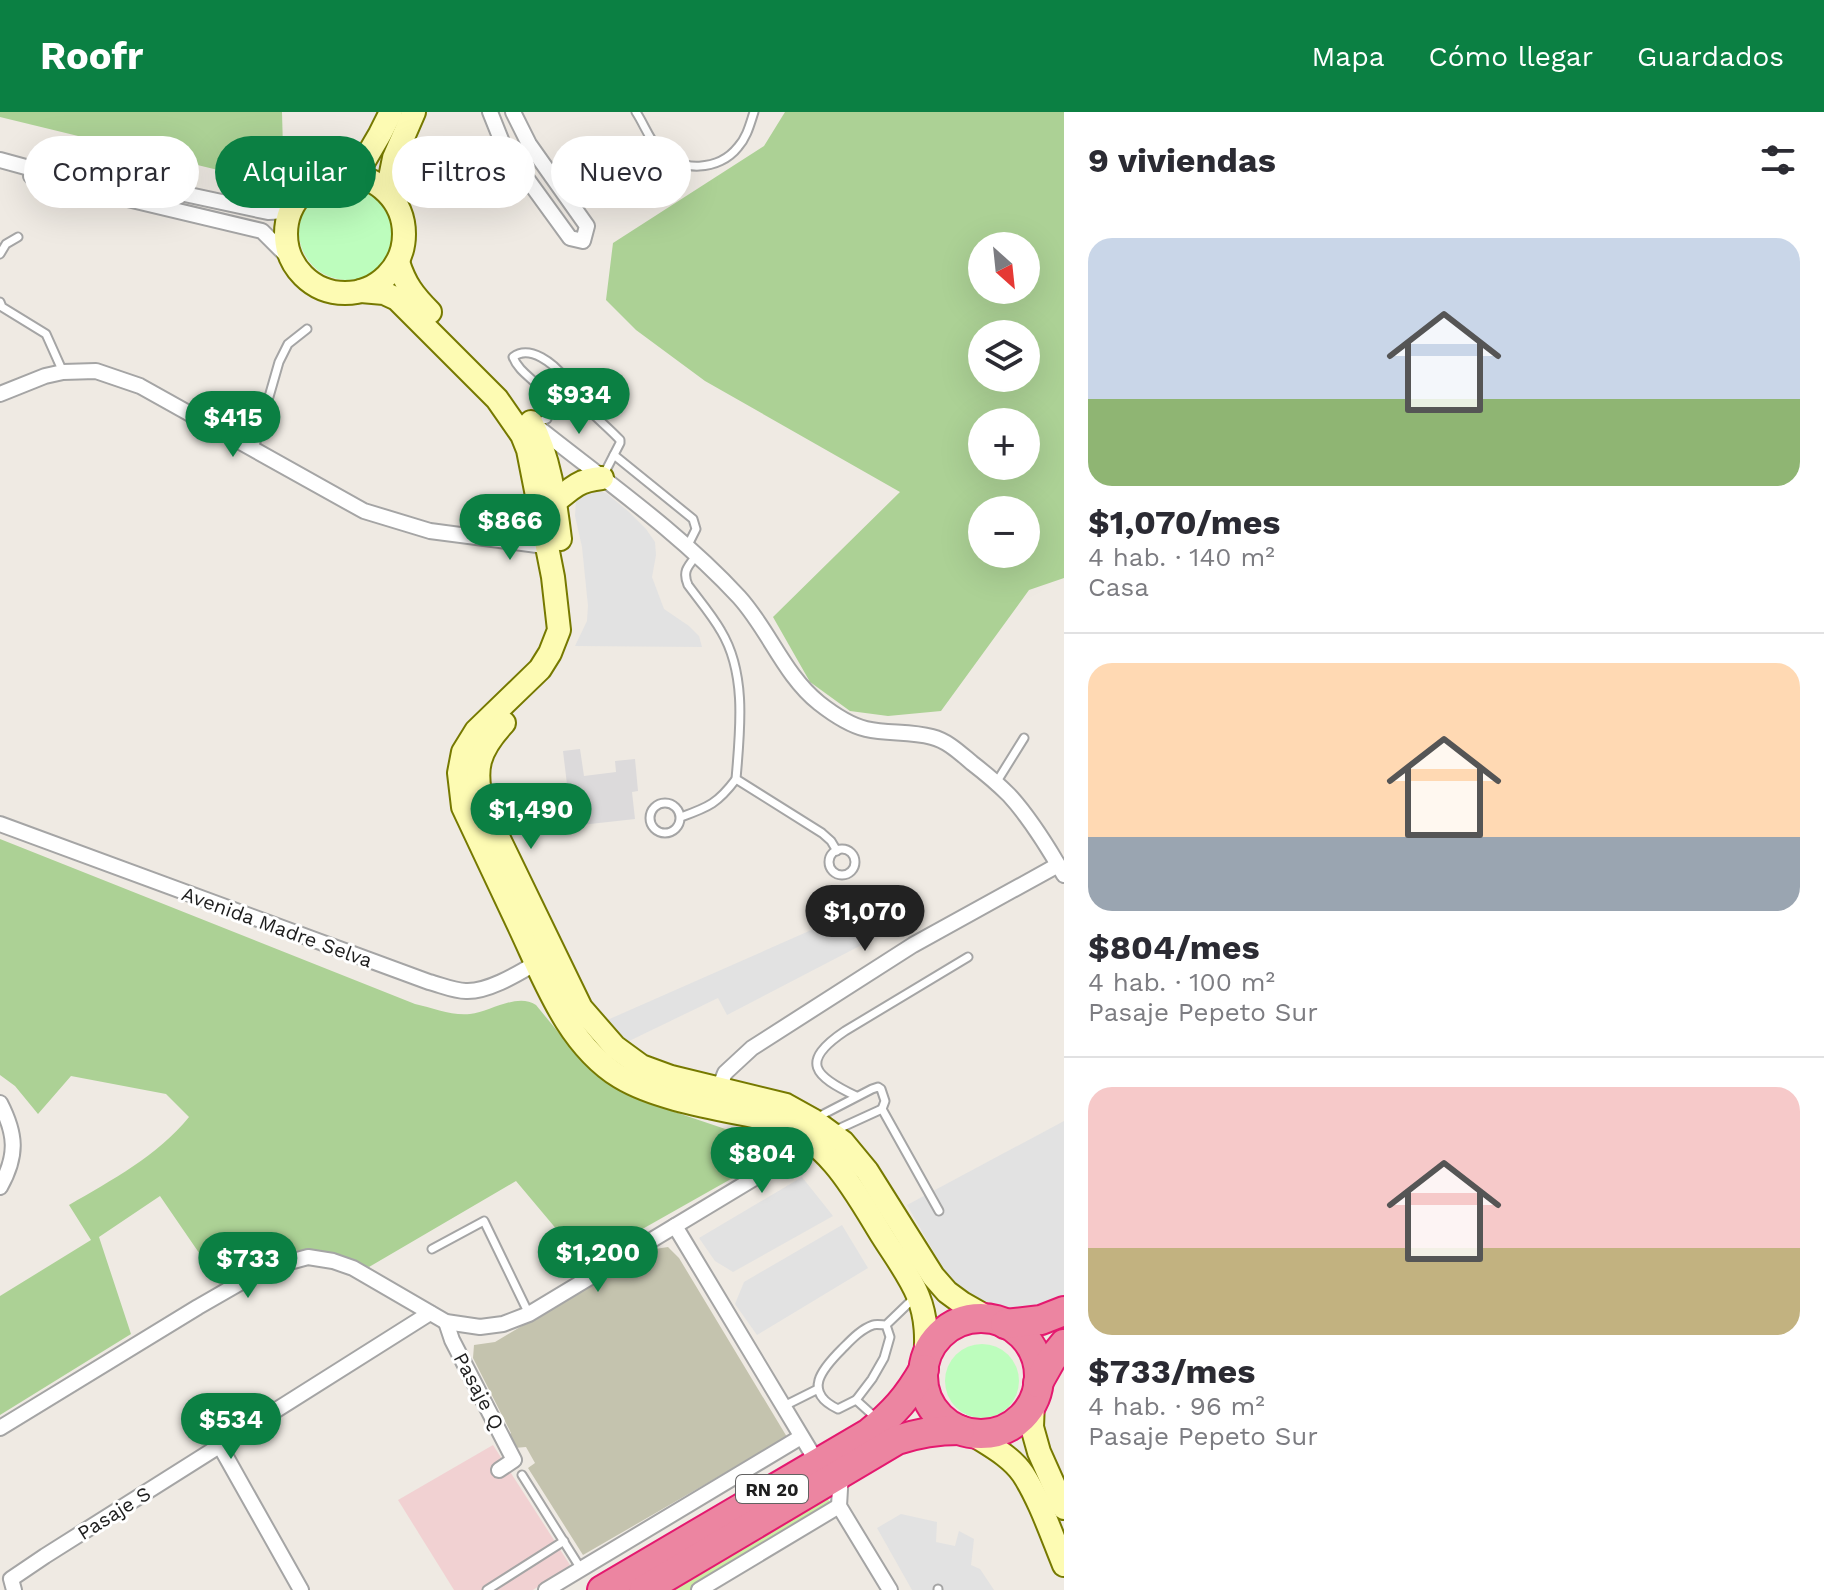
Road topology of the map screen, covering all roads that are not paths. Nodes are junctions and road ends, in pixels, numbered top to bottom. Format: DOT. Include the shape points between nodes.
graph roads {
  1 [pos="490,112"];
  2 [pos="513,112"];
  3 [pos="636,112"];
  4 [pos="754,112"];
  5 [pos="409,114"];
  6 [pos="402,136"];
  7 [pos="376,152"];
  8 [pos="0,160"];
  9 [pos="24,167"];
  10 [pos="376,184"];
  11 [pos="199,197"];
  12 [pos="392,198"];
  13 [pos="165,208"];
  14 [pos="292,208"];
  15 [pos="399,208"];
  16 [pos="290,211"];
  17 [pos="18,237"];
  18 [pos="0,254"];
  19 [pos="292,261"];
  20 [pos="398,262"];
  21 [pos="361,291"];
  22 [pos="0,302"];
  23 [pos="307,329"];
  24 [pos="63,372"];
  25 [pos="0,394"];
  26 [pos="533,424"];
  27 [pos="254,449"];
  28 [pos="614,455"];
  29 [pos="602,478"];
  30 [pos="548,504"];
  31 [pos="554,547"];
  32 [pos="692,551"];
  33 [pos="1024,738"];
  34 [pos="736,779"];
  35 [pos="996,783"];
  36 [pos="681,817"];
  37 [pos="0,824"];
  38 [pos="837,851"];
  39 [pos="1061,870"];
  40 [pos="968,957"];
  41 [pos="545,958"];
  42 [pos="719,1088"];
  43 [pos="856,1096"];
  44 [pos="0,1103"];
  45 [pos="882,1109"];
  46 [pos="819,1131"];
  47 [pos="0,1187"];
  48 [pos="939,1211"];
  49 [pos="675,1226"];
  50 [pos="432,1249"];
  51 [pos="918,1295"];
  52 [pos="1064,1311"];
  53 [pos="430,1313"];
  54 [pos="529,1314"];
  55 [pos="446,1322"];
  56 [pos="999,1322"];
  57 [pos="886,1325"];
  58 [pos="1064,1344"];
  59 [pos="924,1366"];
  60 [pos="818,1389"];
  61 [pos="1035,1392"];
  62 [pos="856,1400"];
  63 [pos="783,1406"];
  64 [pos="881,1424"];
  65 [pos="0,1428"];
  66 [pos="964,1431"];
  67 [pos="801,1437"];
  68 [pos="220,1446"];
  69 [pos="829,1467"];
  70 [pos="499,1470"];
  71 [pos="522,1475"];
  72 [pos="839,1506"];
  73 [pos="1064,1508"];
  74 [pos="564,1541"];
  75 [pos="1064,1565"];
  76 [pos="581,1569"];
  77 [pos="722,1576"];
  78 [pos="14,1590"];
  79 [pos="301,1590"];
  80 [pos="487,1590"];
  81 [pos="546,1590"];
  82 [pos="602,1590"];
  83 [pos="644,1590"];
  84 [pos="699,1590"];
  85 [pos="731,1590"];
  86 [pos="890,1590"];
  1 -- 2 [label="street" via="504,147 570,238 583,241 587,226 529,144"];
  3 -- 4 [label="lane" via="670,160 698,166 731,155"];
  5 -- 6 [label="street"];
  5 -- 7 [label="street"];
  8 -- 9 [label="street"];
  10 -- 12 [label="street"];
  11 -- 16 [label="street" via="268,212"];
  13 -- 19 [label="street" via="262,231"];
  14 -- 16 [label="street"];
  15 -- 20 [label="street" via="405,238"];
  16 -- 19 [label="street" via="286,240"];
  17 -- 18 [label="lane"];
  19 -- 21 [label="street" via="319,287 339,293"];
  20 -- 21 [label="street" via="382,280"];
  20 -- 26 [label="street" via="412,293"];
  21 -- 30 [label="street" via="397,299 502,405 522,435"];
  22 -- 24 [label="lane" via="46,334"];
  23 -- 27 [label="lane" via="288,344 279,362"];
  24 -- 25 [label="street"];
  24 -- 27 [label="street" via="96,371 140,386"];
  26 -- 28 [label="lane" via="547,419 550,411 543,390 515,364 513,357 526,351 563,375 620,440"];
  26 -- 29 [label="street"];
  26 -- 30 [label="street" via="543,447"];
  27 -- 31 [label="street" via="364,511 430,531"];
  28 -- 29 [label="lane"];
  28 -- 32 [label="lane" via="693,519"];
  29 -- 30 [label="street" via="586,480"];
  29 -- 32 [label="street" via="632,508"];
  30 -- 31 [label="street"];
  31 -- 41 [label="street" via="559,630 550,653 476,731 463,752 459,773 463,807"];
  32 -- 34 [label="lane" via="684,577 722,632 738,675"];
  32 -- 35 [label="street" via="740,598 796,679 833,714 867,729 937,738"];
  33 -- 35 [label="lane"];
  34 -- 36 [label="lane" via="724,796"];
  34 -- 38 [label="lane" via="809,823"];
  35 -- 39 [label="street"];
  36 -- 36 [label="lane" via="677,808 663,803 654,808 650,822 665,834 678,827"];
  37 -- 41 [label="street, Avenida Madre Selva" via="453,989 482,990"];
  39 -- 42 [label="street" via="913,945 752,1048 725,1073"];
  40 -- 43 [label="lane" via="820,1051 818,1070 824,1079"];
  41 -- 42 [label="street" via="626,1057 671,1077"];
  41 -- 46 [label="street" via="555,1001 576,1037 620,1078 695,1104"];
  42 -- 46 [label="street" via="786,1105"];
  43 -- 45 [label="lane" via="878,1087 885,1101"];
  43 -- 46 [label="lane"];
  44 -- 47 [label="street" via="14,1142"];
  45 -- 46 [label="lane"];
  45 -- 48 [label="lane"];
  46 -- 49 [label="street"];
  46 -- 51 [label="street"];
  46 -- 56 [label="street" via="843,1142 867,1171 947,1292"];
  49 -- 54 [label="street"];
  49 -- 63 [label="street"];
  50 -- 54 [label="lane" via="484,1221"];
  51 -- 57 [label="lane"];
  51 -- 59 [label="street" via="927,1342"];
  52 -- 56 [label="highway, RN 20" via="1041,1320"];
  53 -- 55 [label="street"];
  53 -- 65 [label="street" via="353,1268 308,1257 264,1269"];
  53 -- 68 [label="street, Pasaje S"];
  54 -- 55 [label="street" via="480,1327"];
  55 -- 70 [label="street, Pasaje Q" via="519,1457"];
  56 -- 59 [label="highway, RN 20" via="968,1320 949,1328 933,1343"];
  56 -- 61 [label="highway" via="1018,1331 1031,1347 1038,1364"];
  57 -- 60 [label="lane" via="874,1324 857,1334 819,1375"];
  57 -- 62 [label="lane" via="890,1337 884,1358"];
  58 -- 61 [label="highway, RN 20"];
  59 -- 64 [label="highway, RN 20" via="903,1403"];
  59 -- 66 [label="highway" via="930,1404 943,1420"];
  60 -- 62 [label="lane" via="826,1403 838,1409"];
  60 -- 63 [label="lane"];
  61 -- 66 [label="highway, RN 20" via="1021,1417 1006,1428"];
  61 -- 73 [label="street" via="1032,1427"];
  62 -- 64 [label="lane"];
  63 -- 67 [label="street"];
  64 -- 69 [label="highway, RN 20"];
  66 -- 69 [label="highway, RN 20" via="935,1430 897,1440"];
  66 -- 75 [label="street" via="1004,1455 1022,1473"];
  67 -- 69 [label="street"];
  67 -- 76 [label="street"];
  68 -- 78 [label="street, Pasaje S" via="11,1579"];
  68 -- 79 [label="street"];
  69 -- 72 [label="street"];
  69 -- 82 [label="highway, RN 20"];
  69 -- 83 [label="highway, RN 20"];
  71 -- 74 [label="lane"];
  72 -- 77 [label="street"];
  72 -- 86 [label="street"];
  74 -- 76 [label="lane"];
  74 -- 80 [label="lane"];
  76 -- 81 [label="street"];
  77 -- 84 [label="street"];
  77 -- 85 [label="street"];
}
